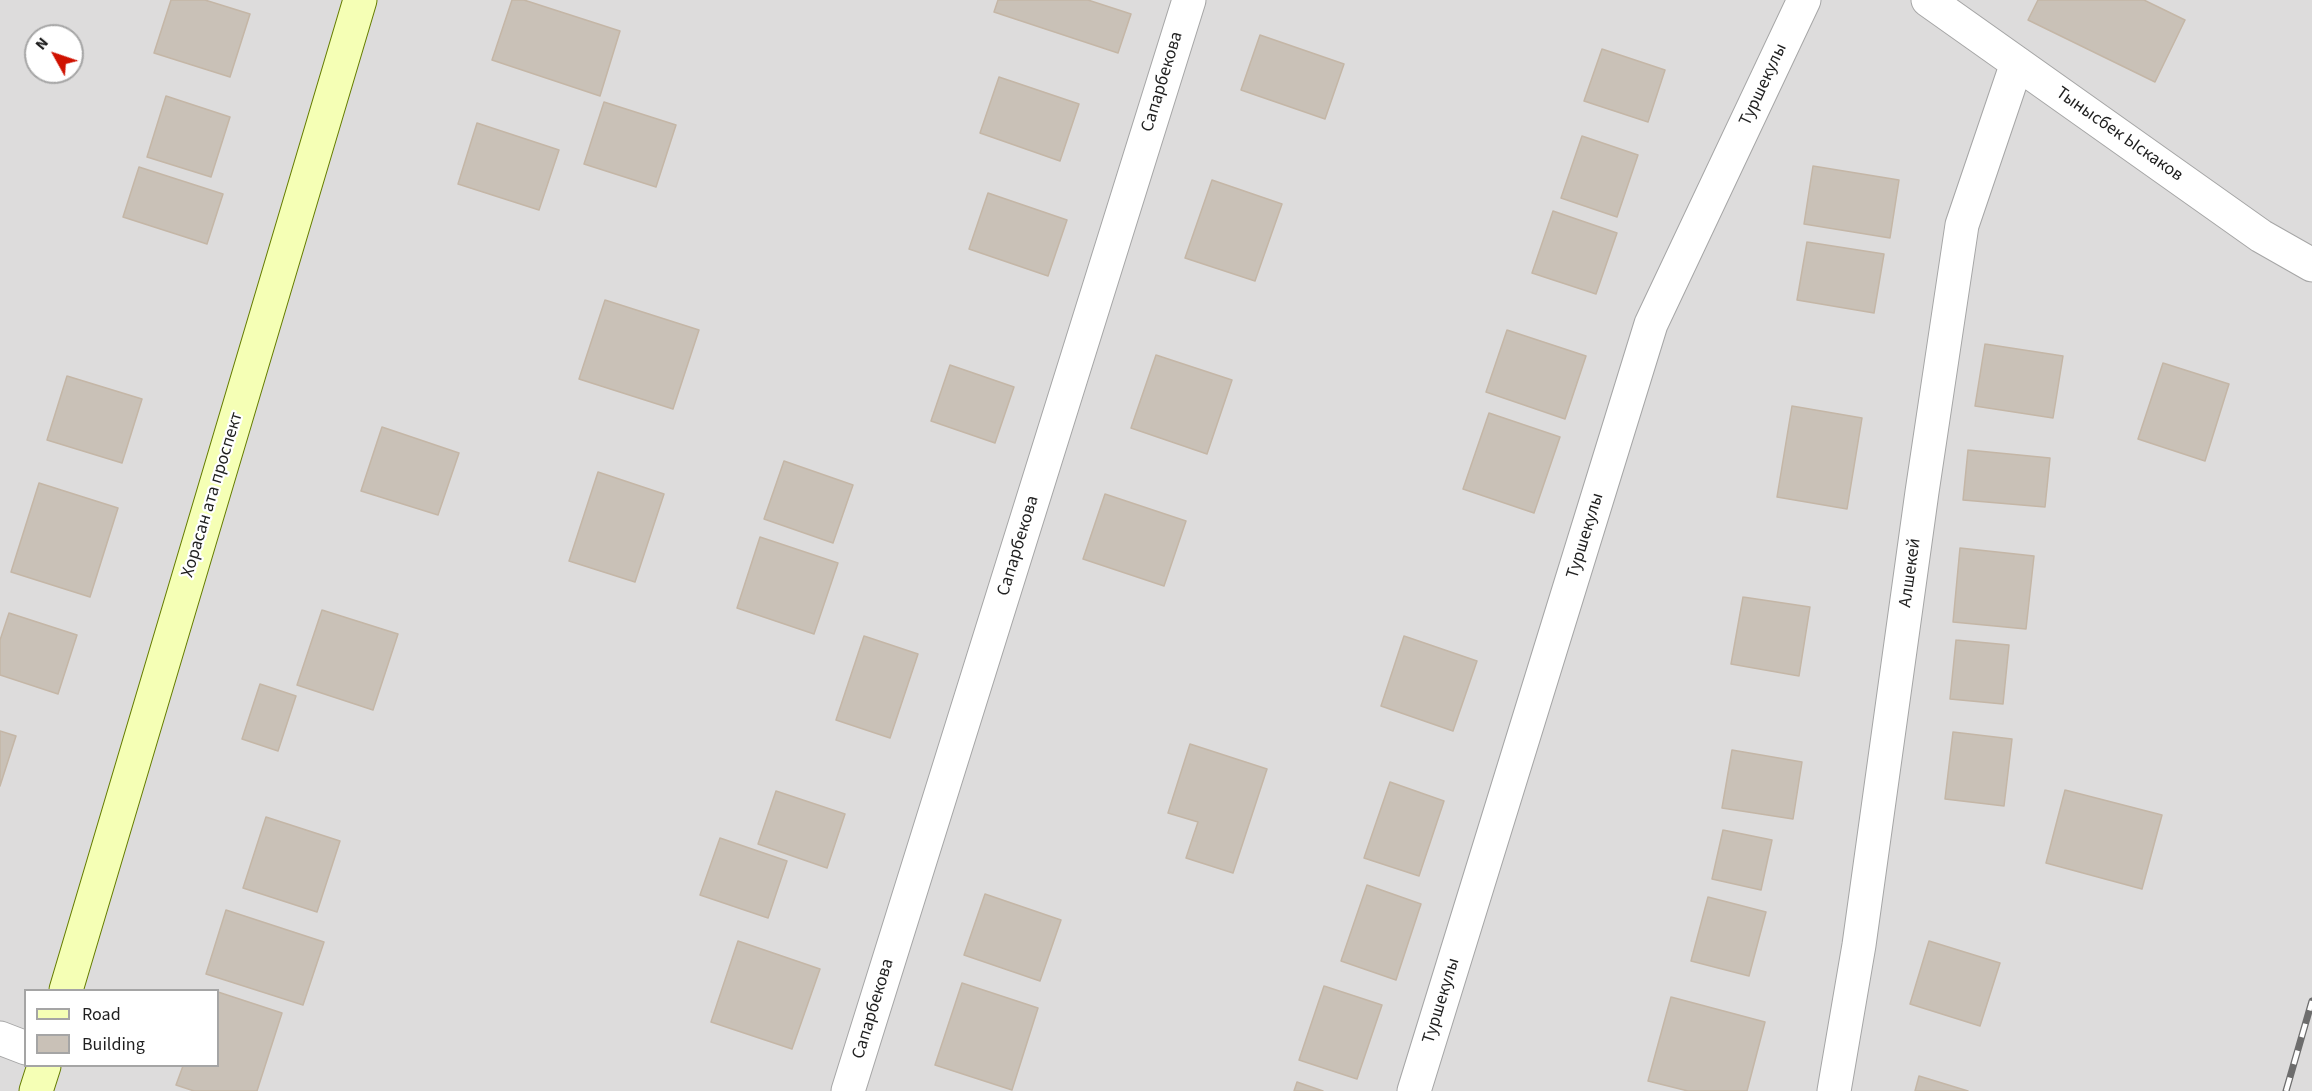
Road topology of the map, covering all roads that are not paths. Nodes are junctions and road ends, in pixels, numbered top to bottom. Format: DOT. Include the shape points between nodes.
graph roads {
  1 [pos="360,0"];
  2 [pos="1189,0"];
  3 [pos="1804,0"];
  4 [pos="1928,0"];
  5 [pos="2017,63"];
  6 [pos="2312,265"];
  7 [pos="66,989"];
  8 [pos="0,1038"];
  9 [pos="24,1047"];
  10 [pos="43,1067"];
  11 [pos="36,1091"];
  12 [pos="849,1091"];
  13 [pos="1414,1091"];
  14 [pos="1834,1091"];
  1 -- 7 [label="main road, Хорасан ата проспект"];
  2 -- 12 [label="street, Сапарбекова"];
  3 -- 13 [label="street, Туршекулы" via="1651,324"];
  4 -- 5 [label="street, Тынысбек Ыскаков"];
  5 -- 6 [label="street, Тынысбек Ыскаков" via="2261,236"];
  5 -- 14 [label="street, Алшекей" via="1962,225 1859,945"];
  8 -- 9 [label="street"];
  10 -- 11 [label="main road"];
}
